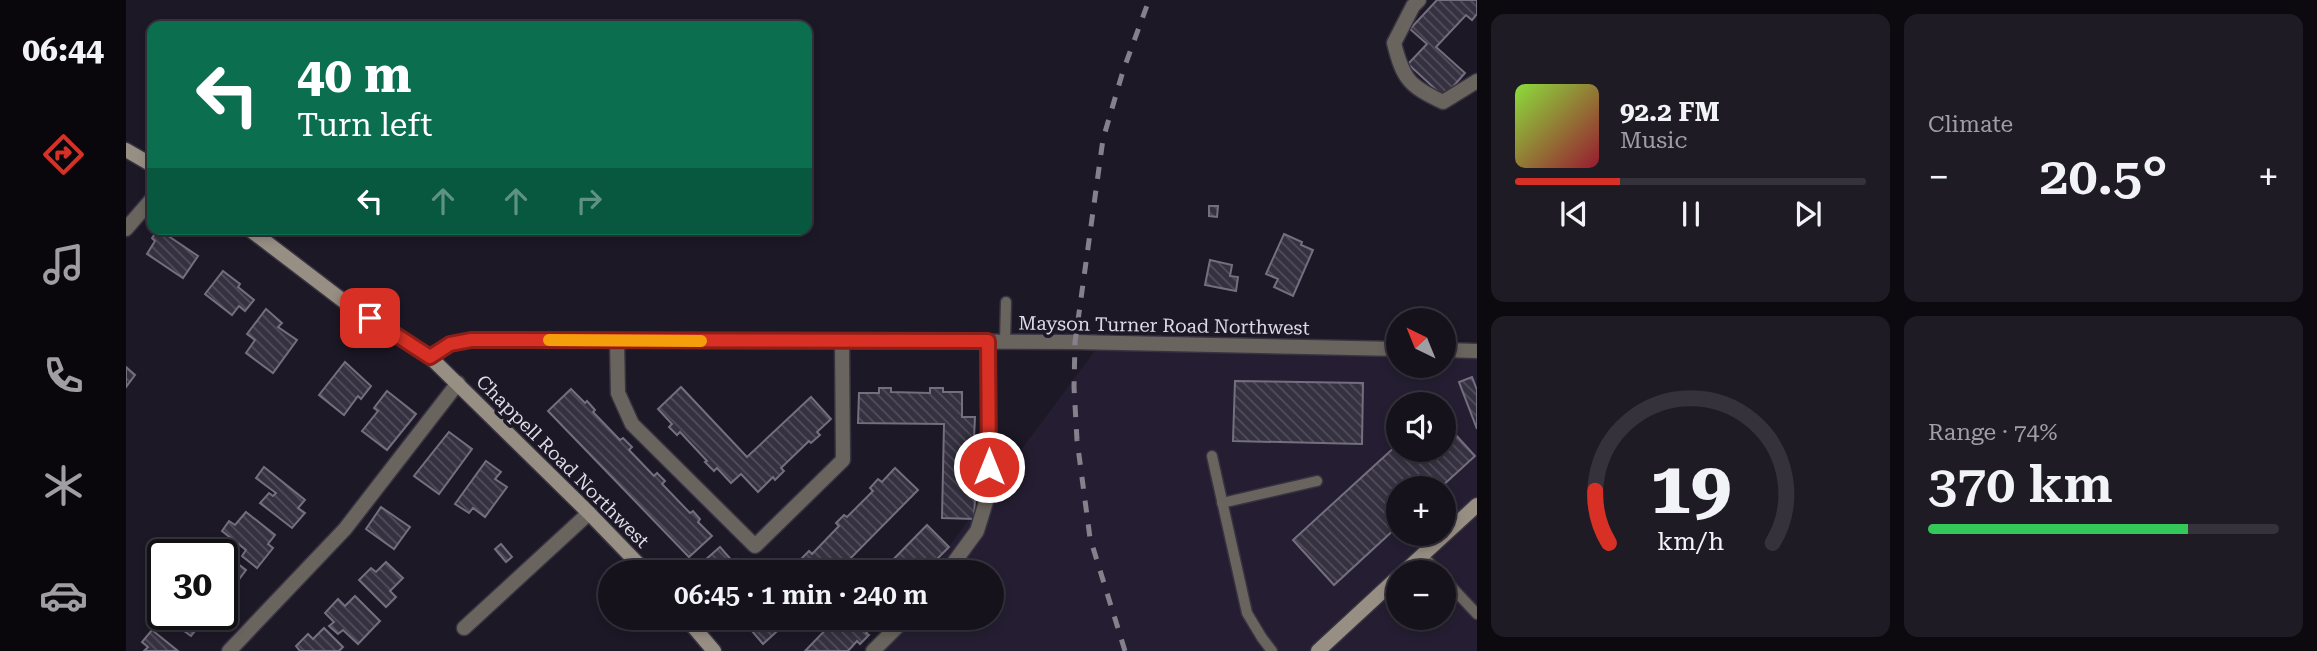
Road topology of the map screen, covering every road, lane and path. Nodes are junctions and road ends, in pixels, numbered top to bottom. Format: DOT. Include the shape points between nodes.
graph roads {
  1 [pos="1419,0"];
  2 [pos="1477,81"];
  3 [pos="126,150"];
  4 [pos="147,162"];
  5 [pos="147,205"];
  6 [pos="126,229"];
  7 [pos="256,235"];
  8 [pos="1006,302"];
  9 [pos="617,341"];
  10 [pos="842,341"];
  11 [pos="988,341"];
  12 [pos="1005,342"];
  13 [pos="1386,349"];
  14 [pos="1456,350"];
  15 [pos="1477,351"];
  16 [pos="430,357"];
  17 [pos="458,383"];
  18 [pos="1212,456"];
  19 [pos="1317,481"];
  20 [pos="1222,503"];
  21 [pos="1477,505"];
  22 [pos="589,513"];
  23 [pos="1422,555"];
  24 [pos="634,560"];
  25 [pos="956,560"];
  26 [pos="1417,560"];
  27 [pos="1427,560"];
  28 [pos="1386,588"];
  29 [pos="1456,592"];
  30 [pos="1477,614"];
  31 [pos="464,628"];
  32 [pos="696,630"];
  33 [pos="894,630"];
  34 [pos="229,651"];
  35 [pos="714,651"];
  36 [pos="873,651"];
  37 [pos="1272,651"];
  38 [pos="1318,651"];
  1 -- 2 [label="street" via="1394,43 1401,71 1419,91 1443,102"];
  3 -- 4 [label="street"];
  5 -- 6 [label="street"];
  7 -- 16 [label="street, Chappell Road Northwest" via="350,306"];
  8 -- 12 [label="lane"];
  9 -- 10 [label="street, Mayson Turner Road Northwest"];
  9 -- 10 [label="street" via="618,393 632,424 755,546 843,460"];
  9 -- 16 [label="street, Mayson Turner Road Northwest" via="471,340 450,344"];
  10 -- 11 [label="street, Mayson Turner Road Northwest"];
  11 -- 12 [label="street, Mayson Turner Road Northwest"];
  11 -- 25 [label="street" via="989,492 977,531"];
  12 -- 13 [label="street, Mayson Turner Road Northwest"];
  14 -- 15 [label="street"];
  16 -- 17 [label="street, Chappell Road Northwest"];
  17 -- 22 [label="street, Chappell Road Northwest"];
  17 -- 34 [label="street" via="345,528"];
  18 -- 20 [label="lane"];
  19 -- 20 [label="lane"];
  20 -- 37 [label="lane" via="1247,613"];
  21 -- 23 [label="street"];
  22 -- 24 [label="street, Chappell Road Northwest"];
  22 -- 31 [label="street"];
  23 -- 26 [label="street"];
  23 -- 27 [label="lane"];
  28 -- 38 [label="street"];
  29 -- 30 [label="lane"];
  32 -- 35 [label="street"];
  33 -- 36 [label="street"];
}
